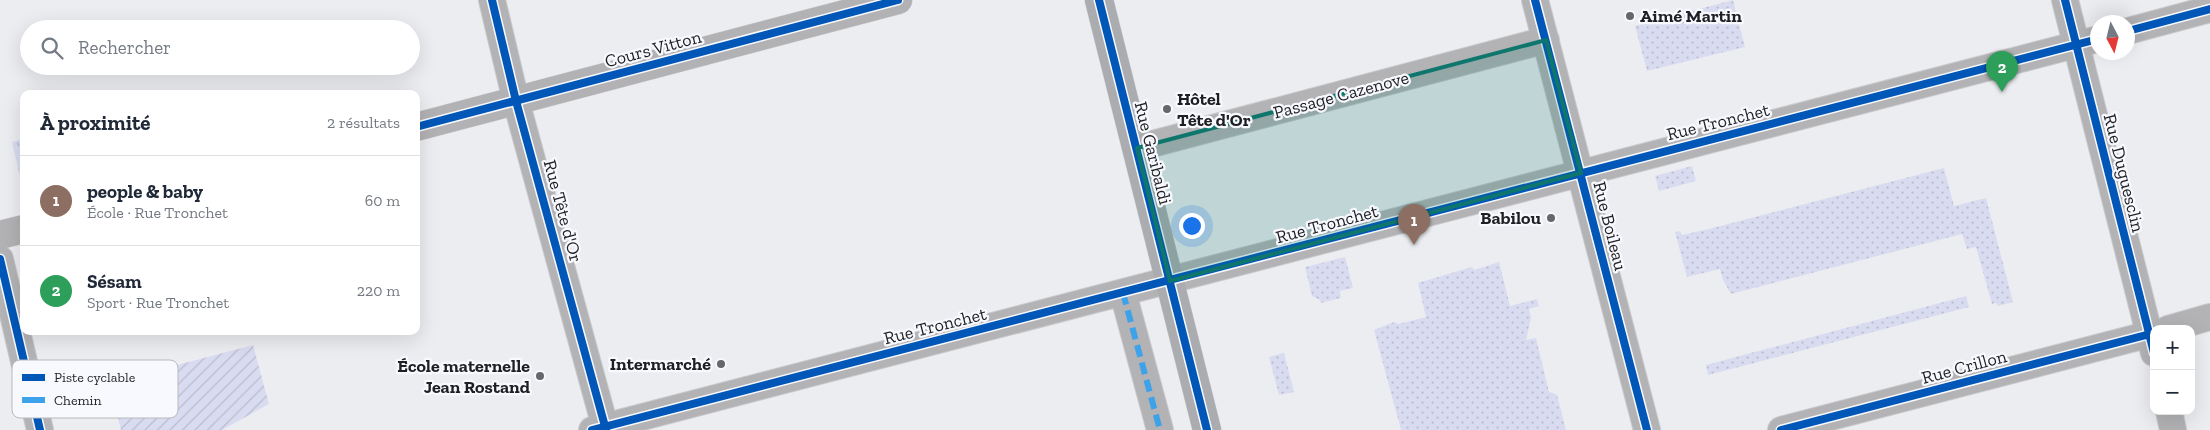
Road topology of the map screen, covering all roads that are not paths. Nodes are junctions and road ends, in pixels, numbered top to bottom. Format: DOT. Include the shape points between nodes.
graph roads {
  1 [pos="492,0"];
  2 [pos="898,0"];
  3 [pos="1099,0"];
  4 [pos="1535,0"];
  5 [pos="2065,0"];
  6 [pos="2210,9"];
  7 [pos="2135,29"];
  8 [pos="1546,40"];
  9 [pos="2087,42"];
  10 [pos="516,101"];
  11 [pos="420,126"];
  12 [pos="1137,148"];
  13 [pos="1581,173"];
  14 [pos="20,230"];
  15 [pos="0,235"];
  16 [pos="0,259"];
  17 [pos="1170,281"];
  18 [pos="1124,293"];
  19 [pos="2210,317"];
  20 [pos="2153,325"];
  21 [pos="2188,325"];
  22 [pos="2150,338"];
  23 [pos="24,360"];
  24 [pos="2169,415"];
  25 [pos="601,429"];
  26 [pos="1160,430"];
  27 [pos="1207,430"];
  28 [pos="1647,430"];
  29 [pos="1782,430"];
  30 [pos="2173,430"];
  1 -- 10 [label="street, Rue Tête d'Or"];
  2 -- 10 [label="main road, Cours Vitton"];
  3 -- 12 [label="main road, Rue Garibaldi"];
  4 -- 8 [label="street, Rue Boileau"];
  5 -- 9 [label="street, Rue Duguesclin"];
  6 -- 7 [label="street"];
  8 -- 12 [label="street, Passage Cazenove"];
  8 -- 13 [label="street, Rue Boileau"];
  9 -- 13 [label="street, Rue Tronchet"];
  9 -- 20 [label="street, Rue Duguesclin"];
  10 -- 11 [label="main road, Cours Vitton"];
  10 -- 25 [label="street, Rue Tête d'Or"];
  12 -- 17 [label="main road, Rue Garibaldi"];
  13 -- 17 [label="street, Rue Tronchet"];
  13 -- 28 [label="street, Rue Boileau"];
  14 -- 15 [label="main road"];
  16 -- 23 [label="street"];
  17 -- 18 [label="street, Rue Tronchet"];
  17 -- 27 [label="main road, Rue Garibaldi"];
  18 -- 25 [label="street, Rue Tronchet"];
  18 -- 26 [label="street"];
  19 -- 21 [label="street, Rue Crillon"];
  22 -- 29 [label="street, Rue Crillon"];
  24 -- 30 [label="street"];
}
